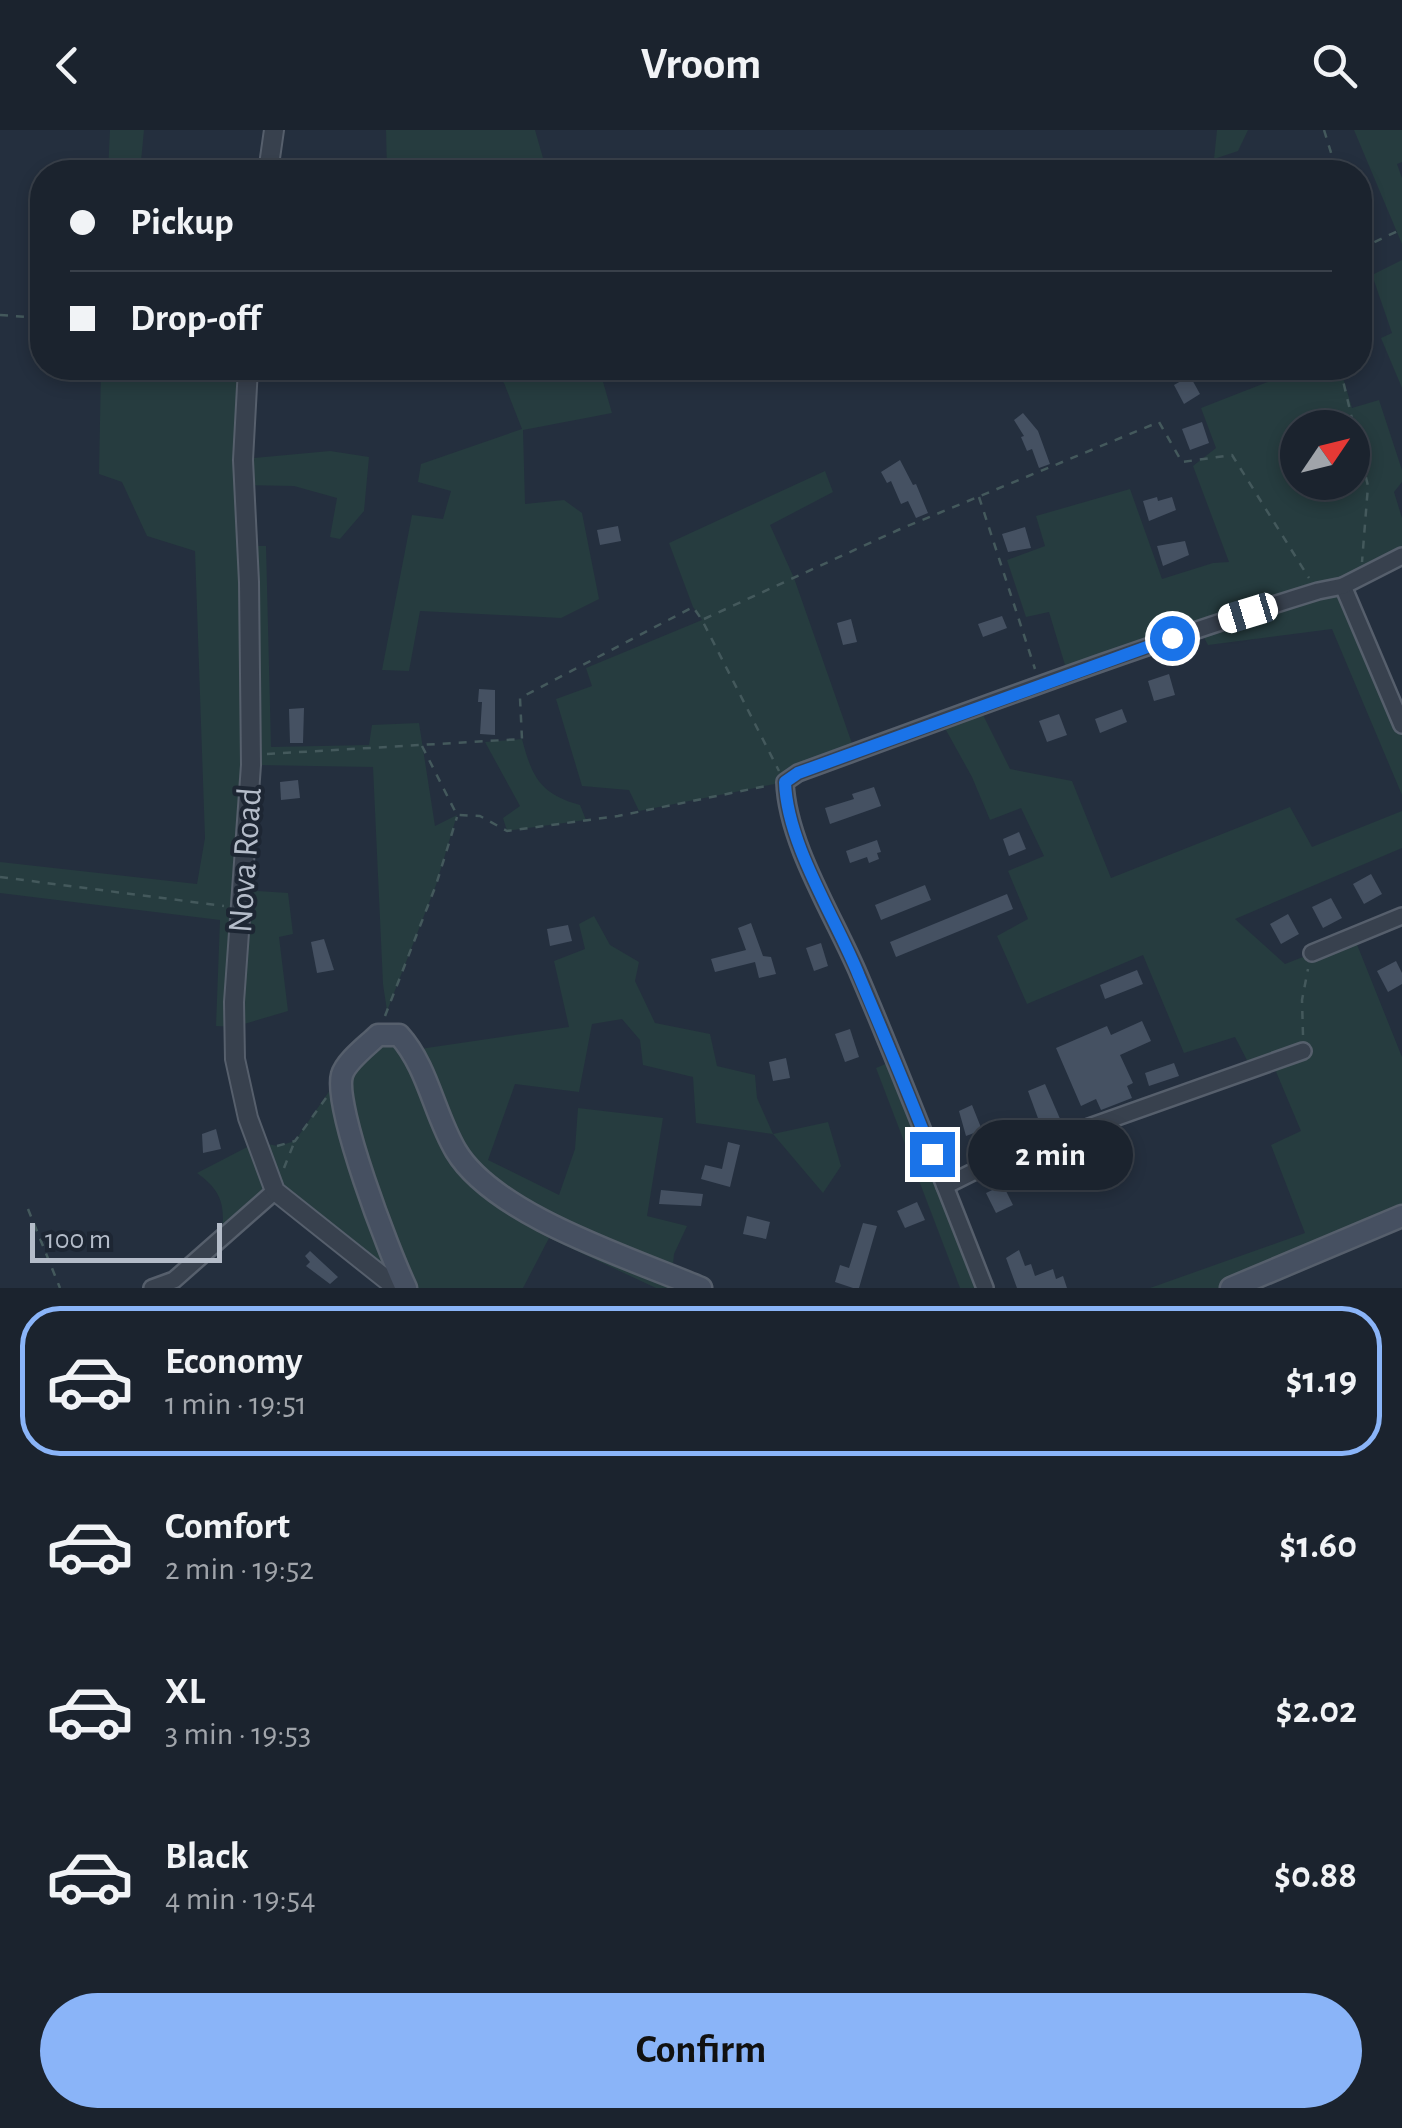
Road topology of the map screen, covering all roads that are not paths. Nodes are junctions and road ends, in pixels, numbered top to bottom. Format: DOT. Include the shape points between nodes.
graph roads {
  1 [pos="274,130"];
  2 [pos="270,160"];
  3 [pos="247,380"];
  4 [pos="1402,556"];
  5 [pos="1344,586"];
  6 [pos="1402,725"];
  7 [pos="1402,916"];
  8 [pos="1312,953"];
  9 [pos="1304,1051"];
  10 [pos="945,1186"];
  11 [pos="275,1190"];
  12 [pos="1402,1216"];
  13 [pos="152,1288"];
  14 [pos="397,1288"];
  15 [pos="406,1288"];
  16 [pos="701,1288"];
  17 [pos="985,1288"];
  18 [pos="1231,1288"];
  1 -- 2 [label="street"];
  3 -- 11 [label="street, Nova Road" via="242,460 251,755 235,1059"];
  4 -- 5 [label="street"];
  5 -- 6 [label="street"];
  5 -- 10 [label="street" via="1117,655 785,782 786,805 827,912"];
  7 -- 8 [label="street"];
  9 -- 10 [label="street" via="999,1158"];
  10 -- 17 [label="street"];
  11 -- 13 [label="street" via="174,1280"];
  11 -- 14 [label="street"];
  12 -- 18 [label="main road"];
  15 -- 16 [label="main road" via="340,1100 343,1072 378,1035 399,1035 413,1050 457,1154 488,1184 527,1214"];
}
